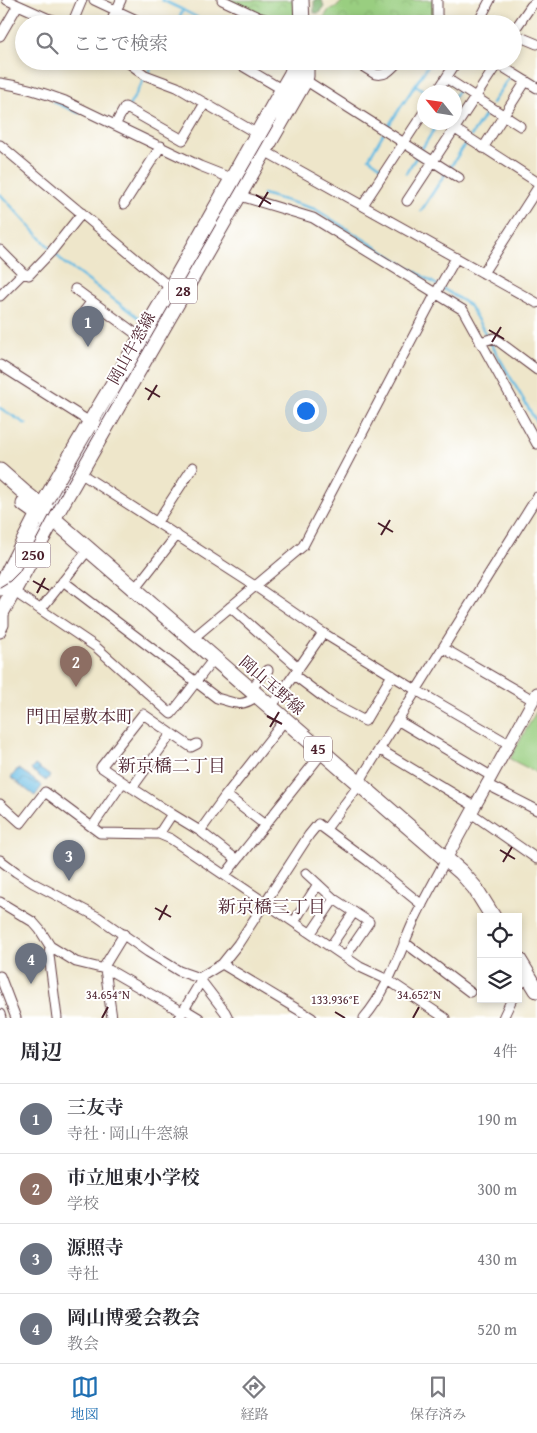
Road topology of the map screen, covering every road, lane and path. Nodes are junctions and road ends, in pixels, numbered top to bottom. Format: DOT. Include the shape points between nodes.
graph roads {
  1 [pos="7,0"];
  2 [pos="82,0"];
  3 [pos="94,0"];
  4 [pos="121,0"];
  5 [pos="222,0"];
  6 [pos="302,0"];
  7 [pos="437,0"];
  8 [pos="490,0"];
  9 [pos="537,1"];
  10 [pos="18,5"];
  11 [pos="116,10"];
  12 [pos="40,15"];
  13 [pos="76,15"];
  14 [pos="114,15"];
  15 [pos="126,15"];
  16 [pos="254,15"];
  17 [pos="302,15"];
  18 [pos="437,15"];
  19 [pos="483,15"];
  20 [pos="522,20"];
  21 [pos="0,36"];
  22 [pos="522,37"];
  23 [pos="537,44"];
  24 [pos="139,70"];
  25 [pos="249,70"];
  26 [pos="293,70"];
  27 [pos="306,70"];
  28 [pos="370,70"];
  29 [pos="389,70"];
  30 [pos="451,70"];
  31 [pos="491,70"];
  32 [pos="506,70"];
  33 [pos="446,78"];
  34 [pos="305,80"];
  35 [pos="526,82"];
  36 [pos="0,83"];
  37 [pos="442,85"];
  38 [pos="537,88"];
  39 [pos="283,90"];
  40 [pos="476,97"];
  41 [pos="205,104"];
  42 [pos="504,116"];
  43 [pos="462,118"];
  44 [pos="417,123"];
  45 [pos="115,125"];
  46 [pos="520,126"];
  47 [pos="454,130"];
  48 [pos="457,130"];
  49 [pos="261,142"];
  50 [pos="405,143"];
  51 [pos="0,145"];
  52 [pos="159,148"];
  53 [pos="484,148"];
  54 [pos="433,162"];
  55 [pos="459,178"];
  56 [pos="233,179"];
  57 [pos="537,182"];
  58 [pos="537,189"];
  59 [pos="237,195"];
  60 [pos="407,201"];
  61 [pos="124,204"];
  62 [pos="363,205"];
  63 [pos="82,213"];
  64 [pos="0,250"];
  65 [pos="456,258"];
  66 [pos="23,273"];
  67 [pos="483,273"];
  68 [pos="75,289"];
  69 [pos="438,289"];
  70 [pos="177,290"];
  71 [pos="0,296"];
  72 [pos="92,301"];
  73 [pos="537,303"];
  74 [pos="79,318"];
  75 [pos="485,340"];
  76 [pos="147,341"];
  77 [pos="0,365"];
  78 [pos="537,370"];
  79 [pos="90,423"];
  80 [pos="104,431"];
  81 [pos="537,444"];
  82 [pos="193,467"];
  83 [pos="0,471"];
  84 [pos="80,472"];
  85 [pos="0,482"];
  86 [pos="537,497"];
  87 [pos="45,513"];
  88 [pos="157,522"];
  89 [pos="177,535"];
  90 [pos="88,550"];
  91 [pos="63,581"];
  92 [pos="255,586"];
  93 [pos="134,590"];
  94 [pos="3,591"];
  95 [pos="230,607"];
  96 [pos="41,609"];
  97 [pos="0,633"];
  98 [pos="323,633"];
  99 [pos="191,640"];
  100 [pos="443,648"];
  101 [pos="214,659"];
  102 [pos="268,670"];
  103 [pos="296,672"];
  104 [pos="392,675"];
  105 [pos="195,683"];
  106 [pos="416,690"];
  107 [pos="254,693"];
  108 [pos="535,697"];
  109 [pos="270,707"];
  110 [pos="285,720"];
  111 [pos="397,720"];
  112 [pos="171,734"];
  113 [pos="197,744"];
  114 [pos="509,744"];
  115 [pos="379,750"];
  116 [pos="323,752"];
  117 [pos="489,780"];
  118 [pos="123,782"];
  119 [pos="359,785"];
  120 [pos="132,788"];
  121 [pos="226,795"];
  122 [pos="0,804"];
  123 [pos="472,809"];
  124 [pos="537,810"];
  125 [pos="172,814"];
  126 [pos="264,825"];
  127 [pos="92,827"];
  128 [pos="326,829"];
  129 [pos="200,832"];
  130 [pos="159,834"];
  131 [pos="446,859"];
  132 [pos="0,860"];
  133 [pos="237,860"];
  134 [pos="537,860"];
  135 [pos="306,873"];
  136 [pos="225,876"];
  137 [pos="318,884"];
  138 [pos="334,899"];
  139 [pos="0,902"];
  140 [pos="265,903"];
  141 [pos="422,905"];
  142 [pos="354,912"];
  143 [pos="491,913"];
  144 [pos="294,922"];
  145 [pos="311,933"];
  146 [pos="124,934"];
  147 [pos="404,942"];
  148 [pos="50,946"];
  149 [pos="330,946"];
  150 [pos="345,957"];
  151 [pos="222,964"];
  152 [pos="105,969"];
  153 [pos="522,969"];
  154 [pos="0,976"];
  155 [pos="200,979"];
  156 [pos="388,980"];
  157 [pos="528,985"];
  158 [pos="470,992"];
  159 [pos="510,1003"];
  160 [pos="181,1013"];
  161 [pos="0,1014"];
  162 [pos="2,1018"];
  163 [pos="16,1018"];
  164 [pos="57,1018"];
  165 [pos="112,1018"];
  166 [pos="199,1018"];
  167 [pos="228,1018"];
  168 [pos="312,1018"];
  169 [pos="364,1018"];
  170 [pos="445,1018"];
  171 [pos="503,1018"];
  1 -- 10 [label="street"];
  2 -- 13 [label="street"];
  3 -- 11 [label="street"];
  4 -- 11 [label="street"];
  5 -- 16 [label="street"];
  6 -- 17 [label="main road"];
  7 -- 18 [label="street"];
  8 -- 19 [label="street"];
  9 -- 20 [label="street"];
  10 -- 12 [label="street"];
  10 -- 21 [label="street"];
  11 -- 14 [label="street"];
  11 -- 15 [label="street"];
  22 -- 23 [label="street"];
  24 -- 41 [label="street"];
  25 -- 39 [label="street"];
  26 -- 39 [label="main road, 岡山牛窓線 / 28"];
  27 -- 34 [label="main road, 岡山牛窓線 / 28"];
  28 -- 29 [label="street" via="379,75"];
  30 -- 33 [label="street"];
  31 -- 40 [label="street"];
  32 -- 35 [label="street"];
  33 -- 37 [label="street"];
  33 -- 40 [label="street"];
  34 -- 49 [label="main road, 岡山牛窓線 / 28"];
  34 -- 50 [label="street"];
  35 -- 38 [label="street"];
  35 -- 42 [label="street"];
  36 -- 45 [label="street" via="44,93"];
  39 -- 49 [label="main road, 岡山牛窓線 / 28"];
  40 -- 42 [label="street"];
  40 -- 43 [label="street"];
  41 -- 45 [label="street" via="184,140 126,107"];
  41 -- 49 [label="street"];
  42 -- 46 [label="street"];
  42 -- 53 [label="street"];
  44 -- 50 [label="street"];
  45 -- 52 [label="street"];
  47 -- 54 [label="street"];
  48 -- 53 [label="street"];
  49 -- 56 [label="main road, 岡山牛窓線 / 28"];
  49 -- 59 [label="main road, 岡山牛窓線 / 28"];
  49 -- 62 [label="street"];
  50 -- 54 [label="street"];
  50 -- 62 [label="street"];
  51 -- 63 [label="street"];
  52 -- 56 [label="street"];
  52 -- 61 [label="street"];
  53 -- 57 [label="street"];
  54 -- 55 [label="street"];
  54 -- 60 [label="street"];
  56 -- 70 [label="main road, 岡山牛窓線 / 28"];
  58 -- 67 [label="street"];
  59 -- 69 [label="street" via="313,218"];
  59 -- 70 [label="main road, 岡山牛窓線 / 28"];
  62 -- 65 [label="street"];
  63 -- 66 [label="street" via="29,275"];
  63 -- 70 [label="street"];
  64 -- 66 [label="street"];
  65 -- 67 [label="street"];
  65 -- 69 [label="street"];
  66 -- 71 [label="street"];
  67 -- 73 [label="street"];
  68 -- 72 [label="street"];
  69 -- 75 [label="street" via="463,310"];
  69 -- 92 [label="street" via="303,546"];
  70 -- 76 [label="main road, 岡山牛窓線 / 28"];
  72 -- 74 [label="street"];
  72 -- 76 [label="street"];
  75 -- 78 [label="street" via="500,342"];
  75 -- 81 [label="street"];
  76 -- 79 [label="main road, 岡山牛窓線 / 28"];
  76 -- 80 [label="main road, 岡山牛窓線 / 28"];
  77 -- 79 [label="street"];
  79 -- 80 [label="street"];
  79 -- 87 [label="main road, 岡山牛窓線 / 28"];
  80 -- 84 [label="main road, 岡山牛窓線 / 28"];
  82 -- 88 [label="street"];
  83 -- 87 [label="main road"];
  84 -- 87 [label="main road, 岡山牛窓線 / 28"];
  84 -- 88 [label="street"];
  85 -- 87 [label="main road" via="21,501"];
  86 -- 100 [label="street"];
  87 -- 90 [label="main road, 岡山玉野線 / 45"];
  87 -- 94 [label="main road, 250"];
  87 -- 94 [label="main road, 250"];
  88 -- 89 [label="street"];
  89 -- 92 [label="street"];
  89 -- 93 [label="street"];
  90 -- 91 [label="street"];
  90 -- 93 [label="main road, 岡山玉野線 / 45"];
  91 -- 96 [label="street"];
  91 -- 105 [label="street"];
  92 -- 95 [label="street"];
  92 -- 98 [label="street"];
  93 -- 99 [label="main road, 岡山玉野線 / 45"];
  94 -- 96 [label="street"];
  94 -- 97 [label="street" via="5,619"];
  95 -- 99 [label="street"];
  95 -- 103 [label="street"];
  96 -- 105 [label="street" via="96,647 171,714"];
  98 -- 103 [label="street"];
  98 -- 104 [label="street"];
  99 -- 101 [label="main road, 岡山玉野線 / 45"];
  100 -- 106 [label="street"];
  100 -- 108 [label="street"];
  101 -- 105 [label="street"];
  101 -- 107 [label="main road, 岡山玉野線 / 45"];
  102 -- 107 [label="street"];
  103 -- 104 [label="street" via="332,703 365,721"];
  103 -- 109 [label="street"];
  104 -- 106 [label="street"];
  105 -- 107 [label="street" via="217,698 241,704 248,703"];
  106 -- 111 [label="street"];
  106 -- 114 [label="street"];
  107 -- 109 [label="main road, 岡山玉野線 / 45"];
  108 -- 114 [label="street"];
  109 -- 110 [label="main road, 岡山玉野線 / 45"];
  110 -- 116 [label="main road, 岡山玉野線 / 45"];
  110 -- 121 [label="street"];
  111 -- 115 [label="street"];
  111 -- 117 [label="street"];
  112 -- 113 [label="street" via="191,747"];
  112 -- 118 [label="street" via="143,714 101,767"];
  112 -- 120 [label="street"];
  114 -- 117 [label="street"];
  115 -- 119 [label="street"];
  115 -- 123 [label="street"];
  116 -- 119 [label="main road, 岡山玉野線 / 45"];
  116 -- 126 [label="street"];
  117 -- 123 [label="street"];
  117 -- 124 [label="street"];
  118 -- 120 [label="street"];
  118 -- 127 [label="street"];
  119 -- 128 [label="street"];
  119 -- 131 [label="main road, 岡山玉野線 / 45"];
  120 -- 125 [label="street"];
  121 -- 126 [label="street"];
  121 -- 129 [label="street"];
  122 -- 127 [label="street" via="21,823 45,792"];
  123 -- 131 [label="street"];
  123 -- 134 [label="street"];
  125 -- 129 [label="street"];
  125 -- 130 [label="street"];
  126 -- 133 [label="street"];
  127 -- 130 [label="street" via="100,833"];
  128 -- 140 [label="street" via="318,824"];
  128 -- 141 [label="street"];
  129 -- 133 [label="street"];
  130 -- 136 [label="street"];
  131 -- 141 [label="street"];
  131 -- 143 [label="main road, 岡山玉野線 / 45" via="475,888"];
  132 -- 146 [label="street" via="32,883"];
  133 -- 136 [label="street"];
  135 -- 137 [label="street"];
  136 -- 140 [label="street"];
  137 -- 138 [label="street"];
  137 -- 144 [label="street"];
  138 -- 142 [label="street"];
  138 -- 145 [label="street"];
  139 -- 148 [label="street" via="33,922"];
  140 -- 144 [label="street"];
  140 -- 151 [label="street"];
  141 -- 147 [label="street"];
  142 -- 149 [label="street"];
  142 -- 150 [label="street" via="369,922"];
  144 -- 145 [label="street"];
  145 -- 149 [label="street"];
  146 -- 152 [label="street"];
  146 -- 155 [label="street" via="179,971"];
  147 -- 156 [label="street"];
  147 -- 158 [label="street"];
  148 -- 152 [label="street" via="76,962"];
  148 -- 164 [label="street"];
  149 -- 150 [label="street"];
  150 -- 156 [label="street"];
  151 -- 155 [label="street"];
  151 -- 168 [label="street"];
  152 -- 160 [label="street"];
  152 -- 165 [label="street"];
  153 -- 157 [label="main road"];
  154 -- 163 [label="street"];
  155 -- 160 [label="street"];
  155 -- 167 [label="street"];
  156 -- 169 [label="street"];
  156 -- 170 [label="street"];
  159 -- 171 [label="street"];
  160 -- 166 [label="street"];
  161 -- 162 [label="street"];
}
